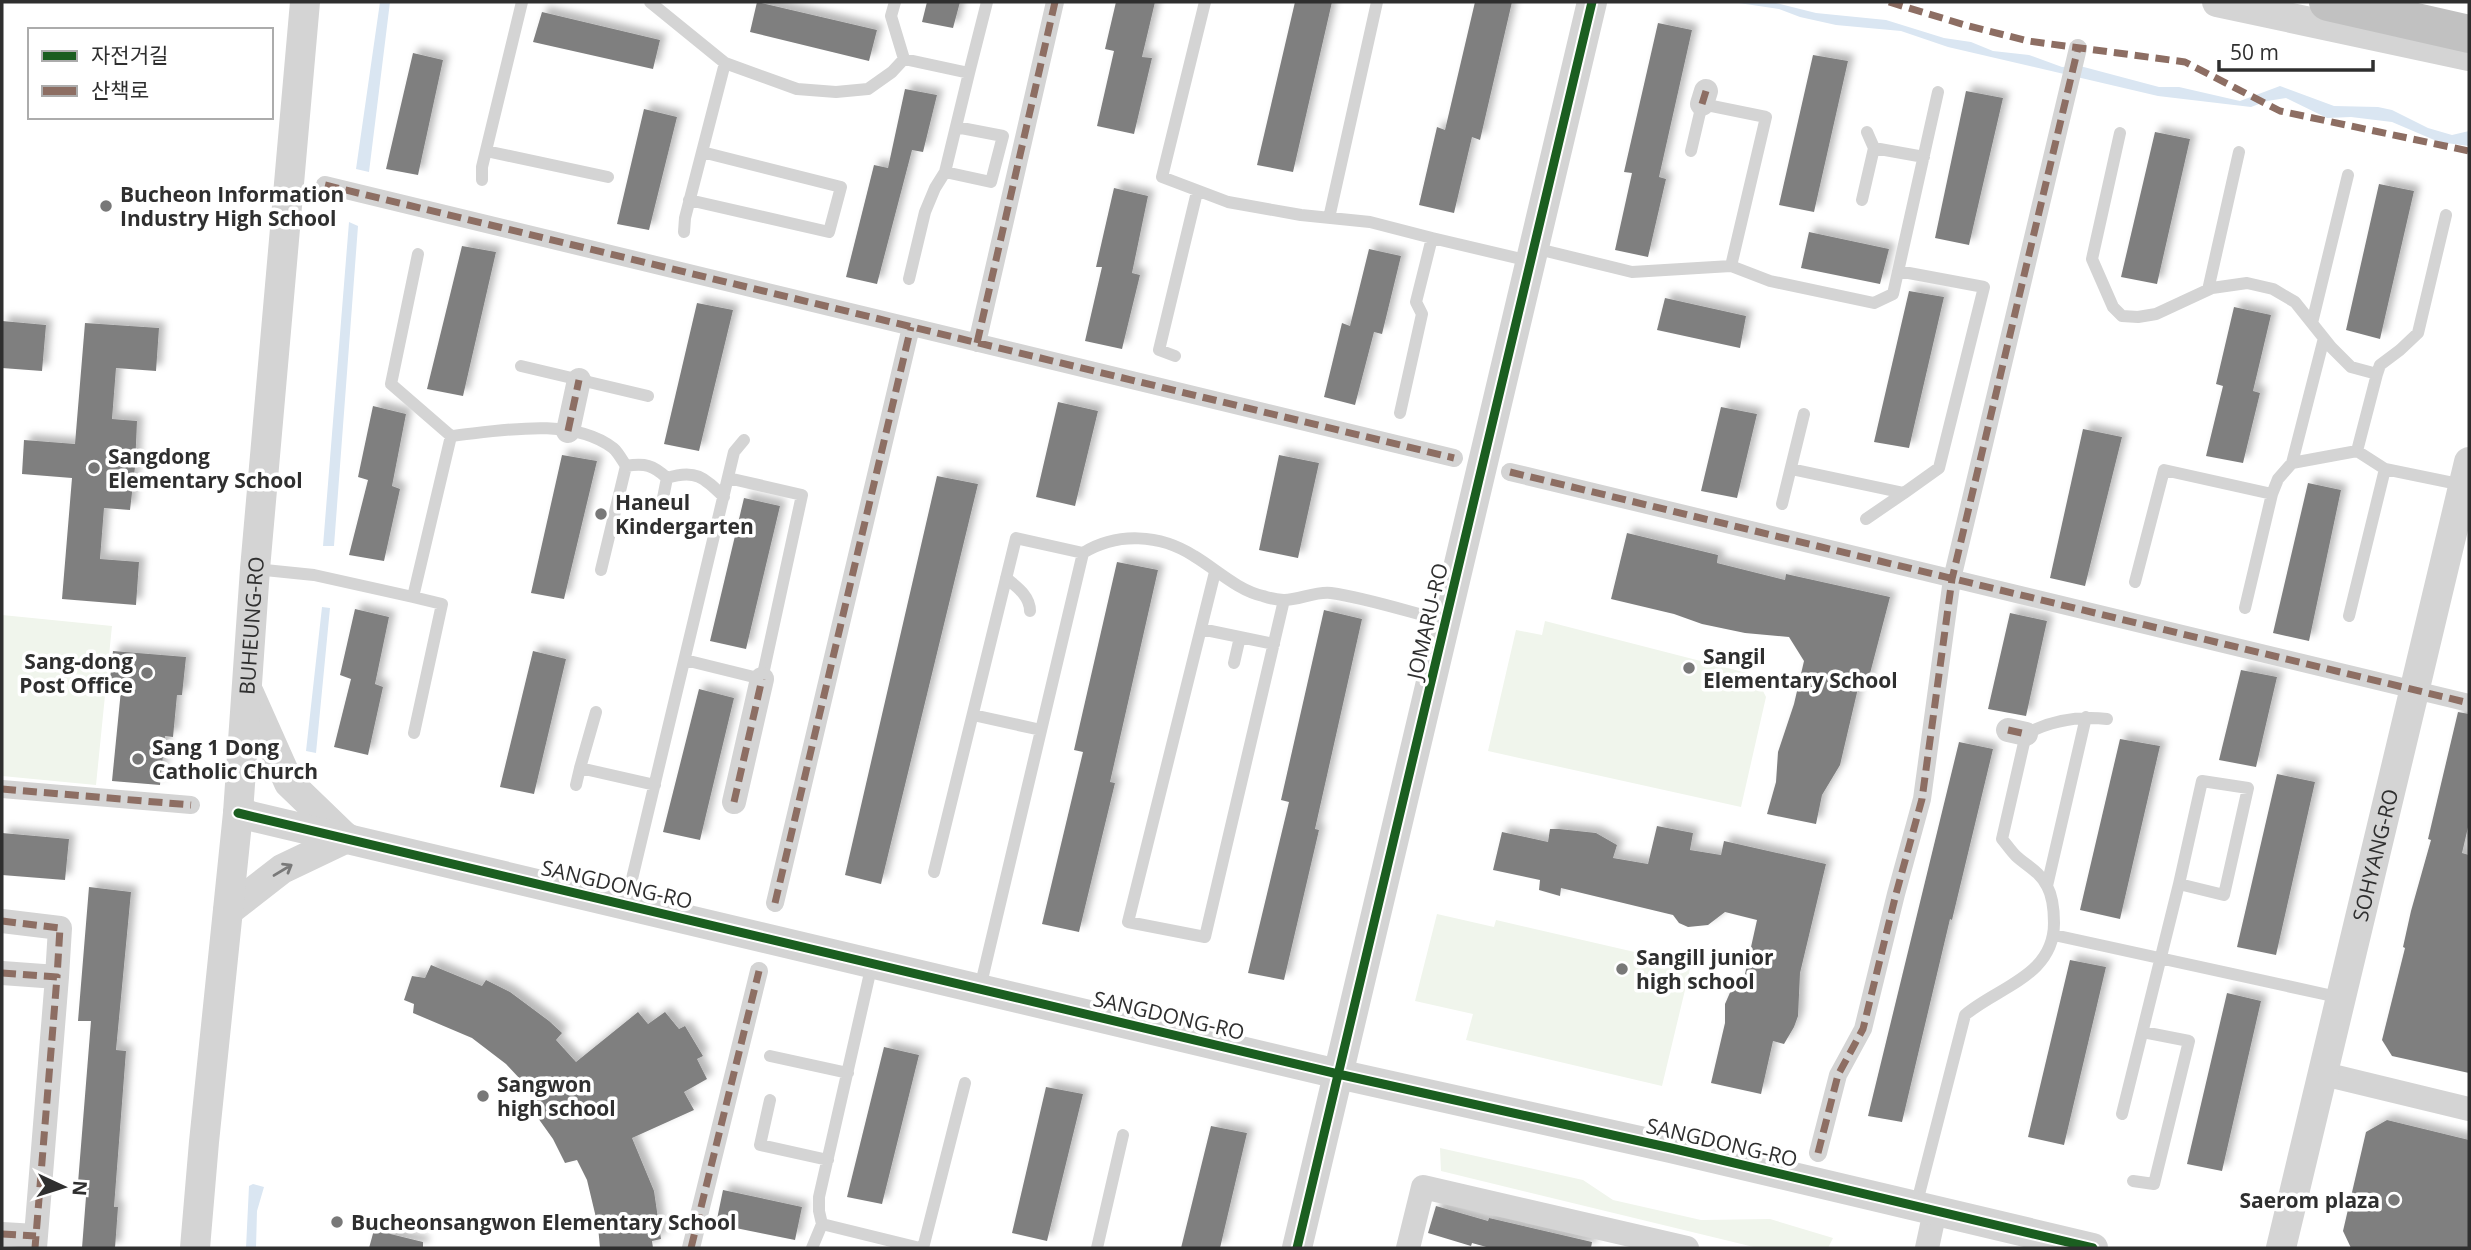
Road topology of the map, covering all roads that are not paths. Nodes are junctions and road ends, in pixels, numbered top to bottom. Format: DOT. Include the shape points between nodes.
graph roads {
  1 [pos="304,2"];
  2 [pos="522,2"];
  3 [pos="650,2"];
  4 [pos="895,2"];
  5 [pos="987,2"];
  6 [pos="1055,2"];
  7 [pos="1205,2"];
  8 [pos="1377,2"];
  9 [pos="1592,2"];
  10 [pos="2217,2"];
  11 [pos="2328,2"];
  12 [pos="2469,34"];
  13 [pos="2078,48"];
  14 [pos="2469,56"];
  15 [pos="904,59"];
  16 [pos="725,63"];
  17 [pos="969,73"];
  18 [pos="1938,92"];
  19 [pos="956,127"];
  20 [pos="1867,132"];
  21 [pos="2120,132"];
  22 [pos="1874,148"];
  23 [pos="486,151"];
  24 [pos="1691,151"];
  25 [pos="702,152"];
  26 [pos="2239,152"];
  27 [pos="1924,157"];
  28 [pos="946,172"];
  29 [pos="2348,175"];
  30 [pos="608,177"];
  31 [pos="482,180"];
  32 [pos="325,185"];
  33 [pos="1198,192"];
  34 [pos="690,200"];
  35 [pos="1862,200"];
  36 [pos="2446,215"];
  37 [pos="1329,218"];
  38 [pos="684,232"];
  39 [pos="1432,238"];
  40 [pos="418,254"];
  41 [pos="1532,254"];
  42 [pos="1731,266"];
  43 [pos="1898,271"];
  44 [pos="909,279"];
  45 [pos="2208,290"];
  46 [pos="2312,323"];
  47 [pos="911,327"];
  48 [pos="2324,338"];
  49 [pos="977,343"];
  50 [pos="1175,356"];
  51 [pos="521,366"];
  52 [pos="2377,374"];
  53 [pos="579,380"];
  54 [pos="648,396"];
  55 [pos="1400,412"];
  56 [pos="1804,414"];
  57 [pos="568,431"];
  58 [pos="451,436"];
  59 [pos="744,440"];
  60 [pos="2357,452"];
  61 [pos="1454,458"];
  62 [pos="2292,463"];
  63 [pos="626,466"];
  64 [pos="1791,469"];
  65 [pos="2385,469"];
  66 [pos="1510,472"];
  67 [pos="2466,474"];
  68 [pos="667,478"];
  69 [pos="728,478"];
  70 [pos="1904,493"];
  71 [pos="2272,495"];
  72 [pos="724,497"];
  73 [pos="663,498"];
  74 [pos="1782,504"];
  75 [pos="1866,519"];
  76 [pos="1083,553"];
  77 [pos="255,569"];
  78 [pos="601,570"];
  79 [pos="1215,572"];
  80 [pos="1006,578"];
  81 [pos="1952,579"];
  82 [pos="2135,582"];
  83 [pos="413,597"];
  84 [pos="1284,600"];
  85 [pos="2245,608"];
  86 [pos="1030,611"];
  87 [pos="2348,616"];
  88 [pos="1445,621"];
  89 [pos="1201,628"];
  90 [pos="1240,637"];
  91 [pos="1274,645"];
  92 [pos="685,660"];
  93 [pos="1234,663"];
  94 [pos="762,679"];
  95 [pos="247,689"];
  96 [pos="2415,690"];
  97 [pos="2469,703"];
  98 [pos="596,712"];
  99 [pos="973,715"];
  100 [pos="2086,717"];
  101 [pos="2107,719"];
  102 [pos="1041,730"];
  103 [pos="414,733"];
  104 [pos="580,768"];
  105 [pos="576,785"];
  106 [pos="655,785"];
  107 [pos="2,789"];
  108 [pos="734,802"];
  109 [pos="191,805"];
  110 [pos="238,813"];
  111 [pos="347,838"];
  112 [pos="934,872"];
  113 [pos="2179,884"];
  114 [pos="2047,886"];
  115 [pos="775,903"];
  116 [pos="626,905"];
  117 [pos="228,911"];
  118 [pos="2,921"];
  119 [pos="2054,935"];
  120 [pos="2161,958"];
  121 [pos="873,963"];
  122 [pos="759,971"];
  123 [pos="2,973"];
  124 [pos="57,977"];
  125 [pos="980,988"];
  126 [pos="2342,998"];
  127 [pos="2143,1032"];
  128 [pos="770,1056"];
  129 [pos="848,1073"];
  130 [pos="1338,1074"];
  131 [pos="2324,1074"];
  132 [pos="965,1083"];
  133 [pos="770,1100"];
  134 [pos="2469,1109"];
  135 [pos="2122,1114"];
  136 [pos="1123,1135"];
  137 [pos="1818,1153"];
  138 [pos="828,1160"];
  139 [pos="2133,1181"];
  140 [pos="1926,1209"];
  141 [pos="822,1224"];
  142 [pos="2,1234"];
  143 [pos="36,1242"];
  144 [pos="195,1248"];
  145 [pos="691,1248"];
  146 [pos="812,1248"];
  147 [pos="922,1248"];
  148 [pos="1097,1248"];
  149 [pos="1297,1248"];
  150 [pos="1408,1248"];
  151 [pos="1687,1248"];
  152 [pos="1927,1248"];
  153 [pos="2092,1248"];
  154 [pos="2281,1248"];
  1 -- 77 [label="street, BUHEUNG-RO"];
  2 -- 23 [label="lane"];
  3 -- 16 [label="lane"];
  4 -- 15 [label="lane" via="891,16"];
  5 -- 17 [label="lane"];
  6 -- 49 [label="street"];
  7 -- 33 [label="lane" via="1162,177"];
  8 -- 37 [label="lane"];
  9 -- 41 [label="street, JOMARU-RO"];
  10 -- 14 [label="street"];
  11 -- 12 [label="highway"];
  13 -- 81 [label="street"];
  15 -- 16 [label="lane" via="868,89 836,92 797,89"];
  15 -- 17 [label="lane"];
  16 -- 25 [label="lane"];
  17 -- 19 [label="lane"];
  18 -- 27 [label="lane"];
  19 -- 28 [label="lane"];
  19 -- 28 [label="lane" via="1003,136 991,181"];
  20 -- 22 [label="lane"];
  21 -- 45 [label="lane" via="2092,259 2113,307 2122,316 2157,314"];
  22 -- 27 [label="lane"];
  22 -- 35 [label="lane"];
  23 -- 30 [label="lane"];
  23 -- 31 [label="lane"];
  24 -- 42 [label="lane" via="1704,97 1766,117"];
  25 -- 34 [label="lane"];
  25 -- 34 [label="lane" via="841,187 829,232"];
  26 -- 45 [label="lane"];
  27 -- 43 [label="lane"];
  28 -- 44 [label="lane" via="925,212"];
  29 -- 46 [label="lane"];
  32 -- 47 [label="street"];
  33 -- 37 [label="lane" via="1228,202"];
  33 -- 50 [label="lane" via="1159,349"];
  34 -- 38 [label="lane"];
  36 -- 52 [label="lane" via="2418,333 2380,365"];
  37 -- 39 [label="lane" via="1370,222"];
  39 -- 41 [label="lane"];
  39 -- 55 [label="lane" via="1416,302 1422,314"];
  40 -- 58 [label="lane" via="391,384"];
  41 -- 42 [label="lane" via="1632,272"];
  41 -- 88 [label="street, JOMARU-RO"];
  42 -- 43 [label="lane" via="1770,281 1874,303 1893,294"];
  43 -- 70 [label="lane" via="1984,287 1939,468"];
  45 -- 46 [label="lane" via="2247,283 2273,289 2295,302"];
  46 -- 48 [label="lane"];
  47 -- 49 [label="street"];
  47 -- 115 [label="street"];
  48 -- 52 [label="lane" via="2351,367"];
  48 -- 62 [label="lane"];
  49 -- 61 [label="street"];
  51 -- 53 [label="lane"];
  52 -- 60 [label="lane"];
  53 -- 54 [label="lane"];
  53 -- 57 [label="street"];
  56 -- 64 [label="lane"];
  57 -- 58 [label="lane" via="520,428"];
  57 -- 63 [label="lane" via="615,449"];
  58 -- 83 [label="lane"];
  59 -- 69 [label="lane" via="734,452"];
  60 -- 62 [label="lane"];
  60 -- 65 [label="lane"];
  62 -- 71 [label="lane"];
  63 -- 68 [label="lane" via="655,466"];
  63 -- 78 [label="lane"];
  64 -- 70 [label="lane"];
  64 -- 74 [label="lane"];
  65 -- 67 [label="lane"];
  65 -- 87 [label="lane"];
  66 -- 81 [label="street"];
  67 -- 96 [label="street, SOHYANG-RO"];
  68 -- 72 [label="lane" via="694,474"];
  68 -- 73 [label="lane"];
  69 -- 72 [label="lane"];
  69 -- 94 [label="lane" via="802,495"];
  70 -- 75 [label="lane"];
  71 -- 82 [label="lane" via="2164,470"];
  71 -- 85 [label="lane"];
  72 -- 92 [label="lane"];
  76 -- 79 [label="lane" via="1098,543 1150,539 1172,544"];
  76 -- 80 [label="lane" via="1016,538"];
  76 -- 102 [label="lane"];
  77 -- 83 [label="lane" via="314,575"];
  77 -- 95 [label="street, BUHEUNG-RO"];
  79 -- 84 [label="lane" via="1259,595"];
  79 -- 89 [label="lane"];
  80 -- 86 [label="lane" via="1021,590"];
  80 -- 99 [label="lane"];
  81 -- 96 [label="street"];
  81 -- 137 [label="street" via="1922,799 1863,1029 1838,1075"];
  83 -- 103 [label="lane" via="442,604"];
  84 -- 88 [label="lane" via="1328,592"];
  84 -- 91 [label="lane"];
  88 -- 130 [label="street, JOMARU-RO"];
  89 -- 90 [label="lane"];
  89 -- 91 [label="lane" via="1128,922 1205,937"];
  90 -- 91 [label="lane"];
  90 -- 93 [label="lane"];
  92 -- 94 [label="lane"];
  92 -- 106 [label="lane"];
  94 -- 108 [label="street"];
  95 -- 110 [label="street, BUHEUNG-RO"];
  95 -- 111 [label="street" via="289,783"];
  96 -- 97 [label="street"];
  96 -- 126 [label="street, SOHYANG-RO"];
  98 -- 104 [label="lane"];
  99 -- 102 [label="lane"];
  99 -- 112 [label="lane"];
  100 -- 101 [label="lane"];
  100 -- 114 [label="lane"];
  100 -- 114 [label="lane" via="2017,732 2002,839"];
  102 -- 125 [label="lane"];
  104 -- 105 [label="lane"];
  104 -- 106 [label="lane"];
  106 -- 116 [label="lane"];
  107 -- 109 [label="street"];
  110 -- 111 [label="street, SANGDONG-RO"];
  110 -- 117 [label="street, BUHEUNG-RO"];
  111 -- 116 [label="street, SANGDONG-RO"];
  117 -- 111 [label="street, one-way" via="282,869"];
  113 -- 113 [label="lane" via="2224,895 2248,788 2202,781"];
  113 -- 120 [label="lane"];
  114 -- 119 [label="lane"];
  116 -- 121 [label="street, SANGDONG-RO"];
  117 -- 144 [label="street, BUHEUNG-RO"];
  118 -- 124 [label="street" via="61,928"];
  119 -- 120 [label="lane"];
  119 -- 140 [label="lane" via="2047,956 2028,975 1965,1015"];
  120 -- 126 [label="lane"];
  120 -- 127 [label="lane"];
  121 -- 125 [label="street, SANGDONG-RO"];
  121 -- 129 [label="lane"];
  122 -- 145 [label="street"];
  123 -- 124 [label="street"];
  124 -- 143 [label="street"];
  125 -- 130 [label="street, SANGDONG-RO"];
  126 -- 131 [label="street, SOHYANG-RO"];
  127 -- 135 [label="lane"];
  127 -- 139 [label="lane" via="2189,1041 2154,1184"];
  128 -- 129 [label="lane"];
  129 -- 138 [label="lane"];
  130 -- 140 [label="street, SANGDONG-RO"];
  130 -- 149 [label="street, JOMARU-RO"];
  131 -- 134 [label="street"];
  131 -- 154 [label="street, SOHYANG-RO"];
  132 -- 147 [label="lane"];
  133 -- 138 [label="lane" via="760,1145"];
  136 -- 148 [label="lane"];
  138 -- 141 [label="lane" via="819,1197"];
  140 -- 152 [label="street"];
  140 -- 153 [label="street, SANGDONG-RO"];
  141 -- 146 [label="lane"];
  141 -- 147 [label="lane"];
  142 -- 143 [label="street"];
  150 -- 151 [label="street" via="1423,1188"];
}
